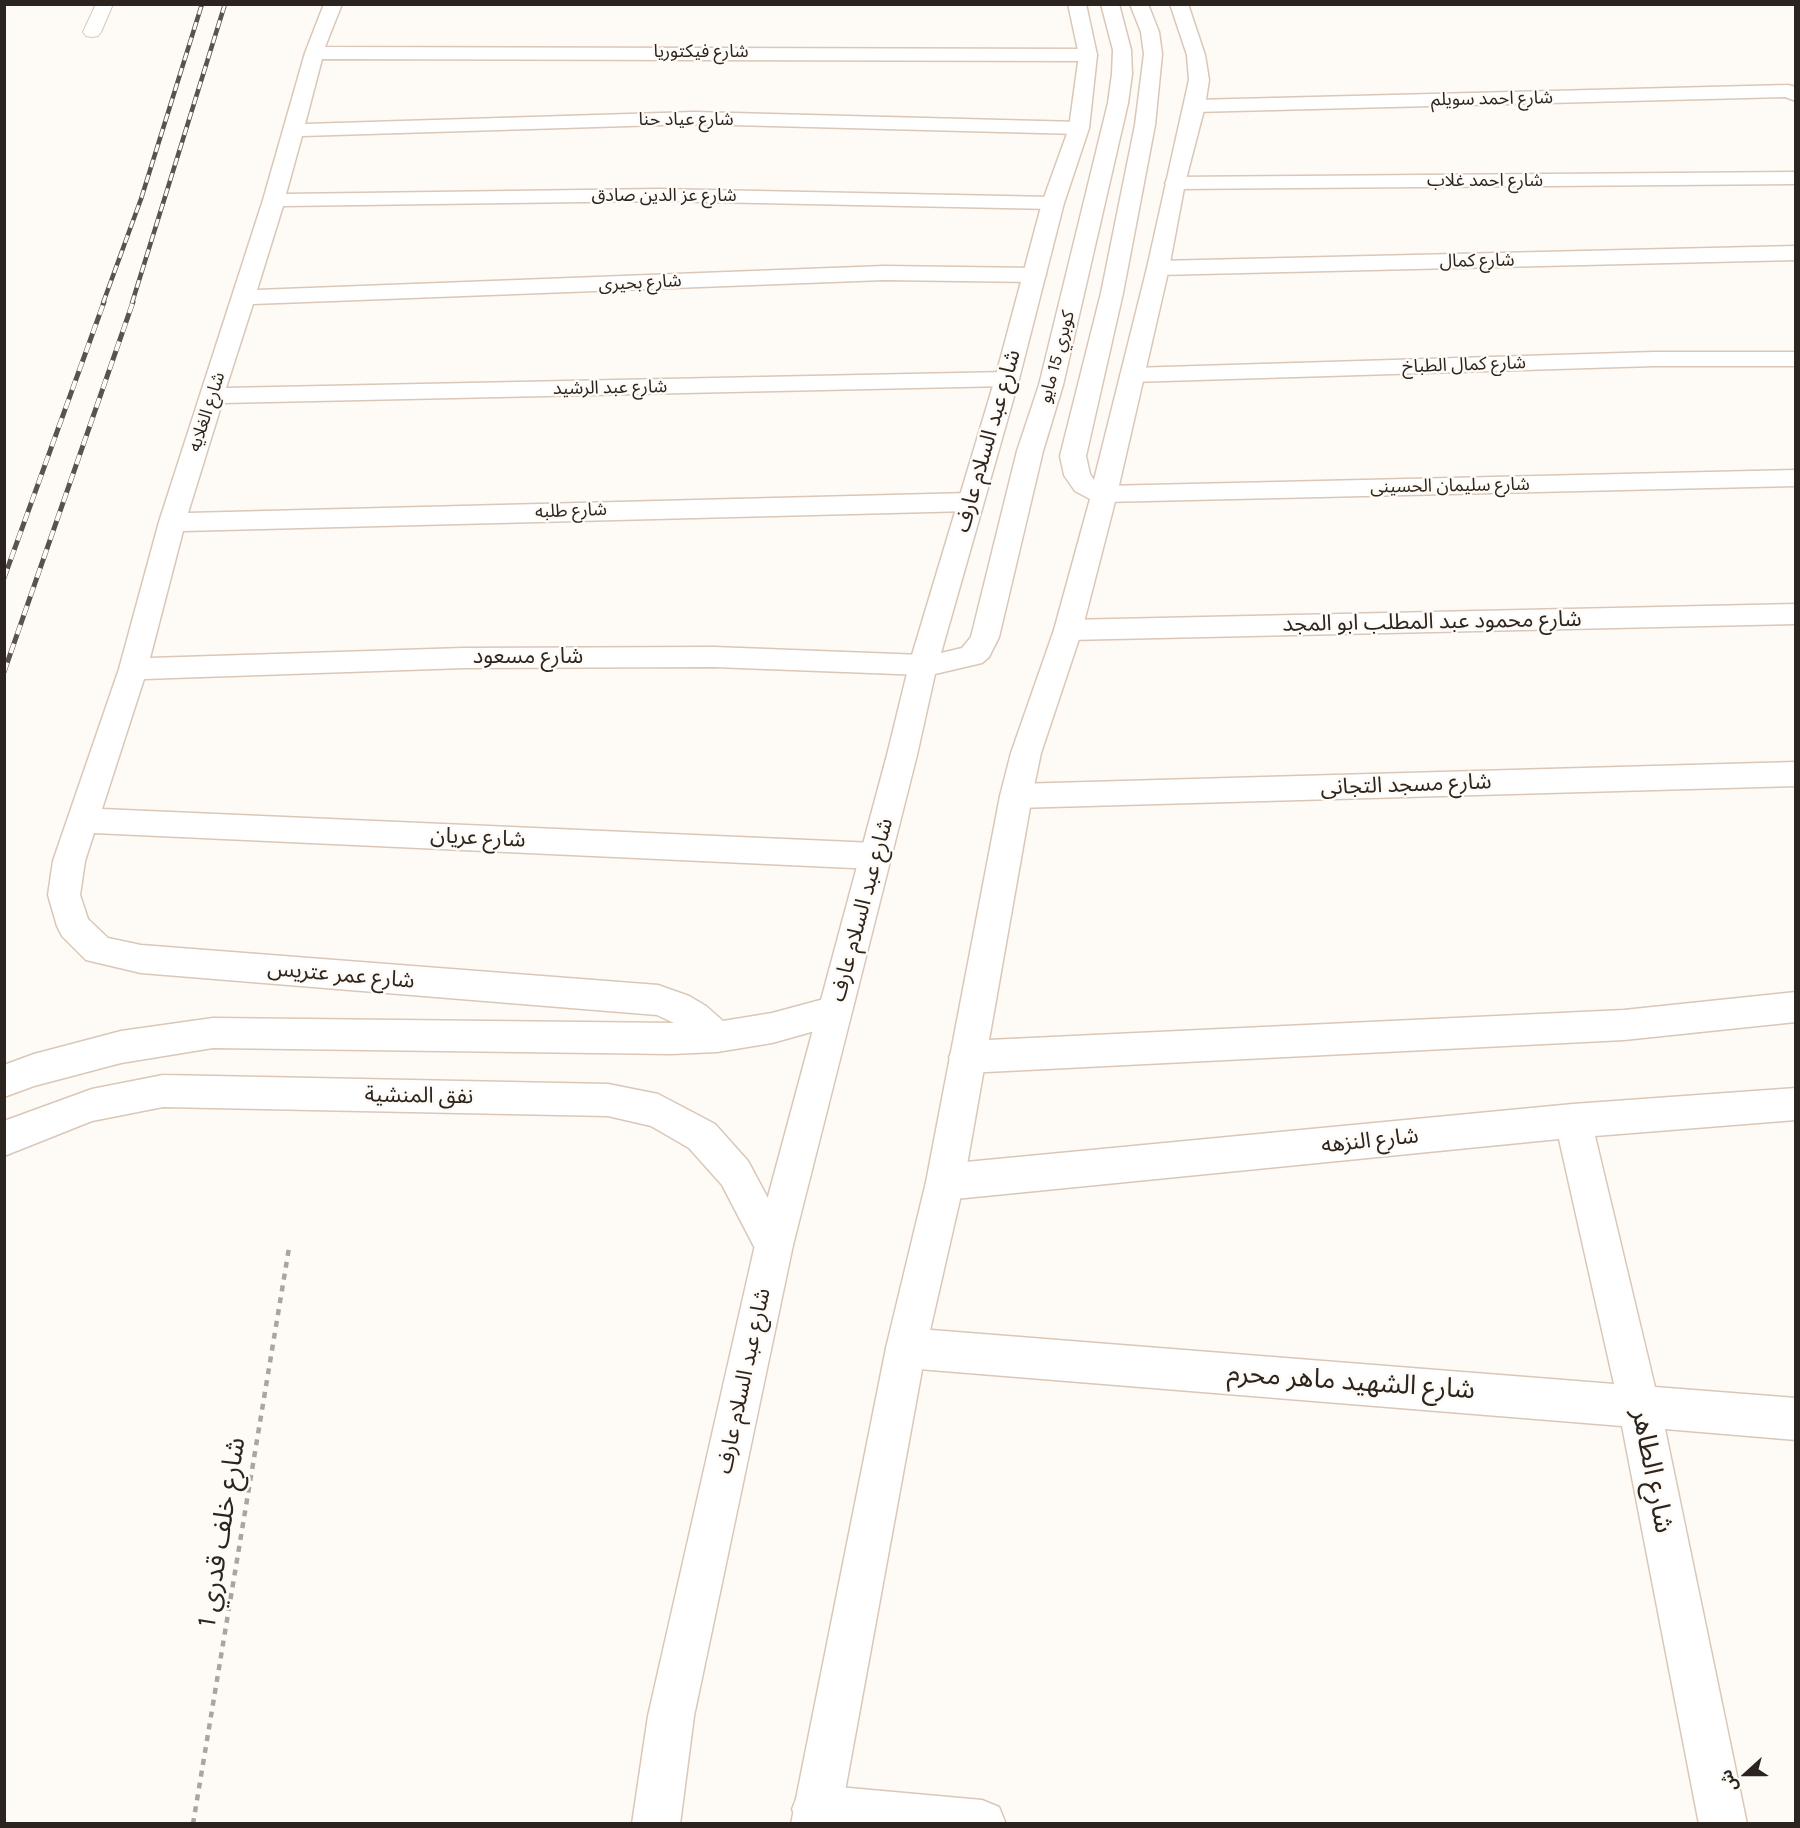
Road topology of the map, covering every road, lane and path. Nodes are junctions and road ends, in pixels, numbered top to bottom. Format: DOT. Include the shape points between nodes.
graph roads {
  1 [pos="105,4"];
  2 [pos="333,4"];
  3 [pos="1077,4"];
  4 [pos="1110,4"];
  5 [pos="1139,4"];
  6 [pos="1179,4"];
  7 [pos="92,32"];
  8 [pos="314,53"];
  9 [pos="1088,55"];
  10 [pos="1792,93"];
  11 [pos="1195,106"];
  12 [pos="1079,128"];
  13 [pos="294,129"];
  14 [pos="1796,178"];
  15 [pos="1175,183"];
  16 [pos="274,200"];
  17 [pos="1053,203"];
  18 [pos="1796,253"];
  19 [pos="1158,267"];
  20 [pos="1035,275"];
  21 [pos="245,297"];
  22 [pos="1796,359"];
  23 [pos="1132,375"];
  24 [pos="1007,379"];
  25 [pos="213,396"];
  26 [pos="1796,478"];
  27 [pos="1104,494"];
  28 [pos="970,502"];
  29 [pos="172,522"];
  30 [pos="1796,614"];
  31 [pos="1068,630"];
  32 [pos="923,665"];
  33 [pos="133,669"];
  34 [pos="1796,774"];
  35 [pos="1016,796"];
  36 [pos="81,820"];
  37 [pos="875,856"];
  38 [pos="1796,1007"];
  39 [pos="835,1011"];
  40 [pos="717,1037"];
  41 [pos="967,1057"];
  42 [pos="4,1081"];
  43 [pos="1796,1104"];
  44 [pos="1573,1121"];
  45 [pos="4,1139"];
  46 [pos="945,1182"];
  47 [pos="774,1245"];
  48 [pos="289,1248"];
  49 [pos="906,1348"];
  50 [pos="1639,1405"];
  51 [pos="1796,1419"];
  52 [pos="815,1816"];
  53 [pos="193,1824"];
  54 [pos="656,1824"];
  55 [pos="982,1824"];
  56 [pos="1723,1824"];
  1 -- 7 [label="lane"];
  2 -- 8 [label="street, شارع الغلايه"];
  3 -- 9 [label="street, شارع عبد السلام عارف"];
  4 -- 32 [label="street, كوبري 15 مايو" via="1122,50 1122,74 1110,141 985,637 972,656"];
  5 -- 27 [label="street, كوبري 15 مايو" via="1153,54 1140,156 1112,293 1075,442 1077,476 1092,491"];
  6 -- 11 [label="street" via="1196,55 1199,80"];
  8 -- 9 [label="street, شارع فيكتوريا"];
  8 -- 13 [label="street, شارع الغلايه"];
  9 -- 12 [label="street, شارع عبد السلام عارف"];
  10 -- 11 [label="street, شارع احمد سويلم"];
  11 -- 15 [label="street"];
  12 -- 13 [label="street, شارع عياد حنا" via="694,118"];
  12 -- 17 [label="street, شارع عبد السلام عارف"];
  13 -- 16 [label="street, شارع الغلايه"];
  14 -- 15 [label="street, شارع احمد غلاب"];
  15 -- 19 [label="street"];
  16 -- 17 [label="street, شارع عز الدين صادق" via="658,195"];
  16 -- 21 [label="street, شارع الغلايه"];
  17 -- 20 [label="street, شارع عبد السلام عارف"];
  18 -- 19 [label="street, شارع كمال"];
  19 -- 23 [label="street"];
  20 -- 21 [label="street, شارع بحيرى" via="884,273"];
  20 -- 24 [label="street, شارع عبد السلام عارف"];
  21 -- 25 [label="street, شارع الغلايه"];
  22 -- 23 [label="street, شارع كمال الطباخ" via="1654,359"];
  23 -- 27 [label="street"];
  24 -- 25 [label="street, شارع عبد الرشيد"];
  24 -- 28 [label="street, شارع عبد السلام عارف"];
  25 -- 29 [label="street, شارع الغلايه"];
  26 -- 27 [label="street, شارع سليمان الحسينى"];
  27 -- 31 [label="street"];
  28 -- 29 [label="street, شارع طلبه"];
  28 -- 32 [label="street, شارع عبد السلام عارف"];
  29 -- 33 [label="street, شارع الغلايه"];
  30 -- 31 [label="street, شارع محمود عبد المطلب ابو المجد"];
  31 -- 35 [label="street" via="1026,753"];
  32 -- 33 [label="street, شارع مسعود" via="714,657 476,657"];
  32 -- 37 [label="street, شارع عبد السلام عارف"];
  33 -- 36 [label="street, شارع الغلايه"];
  34 -- 35 [label="street, شارع مسجد التجانى"];
  35 -- 41 [label="street"];
  36 -- 37 [label="street, شارع عريان"];
  36 -- 40 [label="street, شارع عمر عتريس" via="64,895 74,926 98,950 141,959 658,1000 677,1006"];
  37 -- 39 [label="street, شارع عبد السلام عارف"];
  38 -- 41 [label="street" via="1624,1025"];
  39 -- 40 [label="street" via="772,1028"];
  39 -- 47 [label="street, شارع عبد السلام عارف"];
  40 -- 42 [label="street" via="620,1040 213,1033 121,1047"];
  41 -- 46 [label="street"];
  43 -- 44 [label="street, شارع النزهه"];
  44 -- 46 [label="street, شارع النزهه"];
  44 -- 50 [label="street, شارع الطاهر"];
  45 -- 47 [label="street, نفق المنشية" via="92,1105 163,1091 608,1100 658,1111 702,1136 735,1173"];
  46 -- 49 [label="street"];
  47 -- 54 [label="street, شارع عبد السلام عارف" via="671,1716"];
  48 -- 53 [label="path, شارع خلف قدري 1"];
  49 -- 50 [label="street, شارع الشهيد ماهر محرم"];
  49 -- 52 [label="street"];
  50 -- 51 [label="street, شارع الشهيد ماهر محرم"];
  50 -- 56 [label="street, شارع الطاهر"];
  52 -- 55 [label="street"];
}
